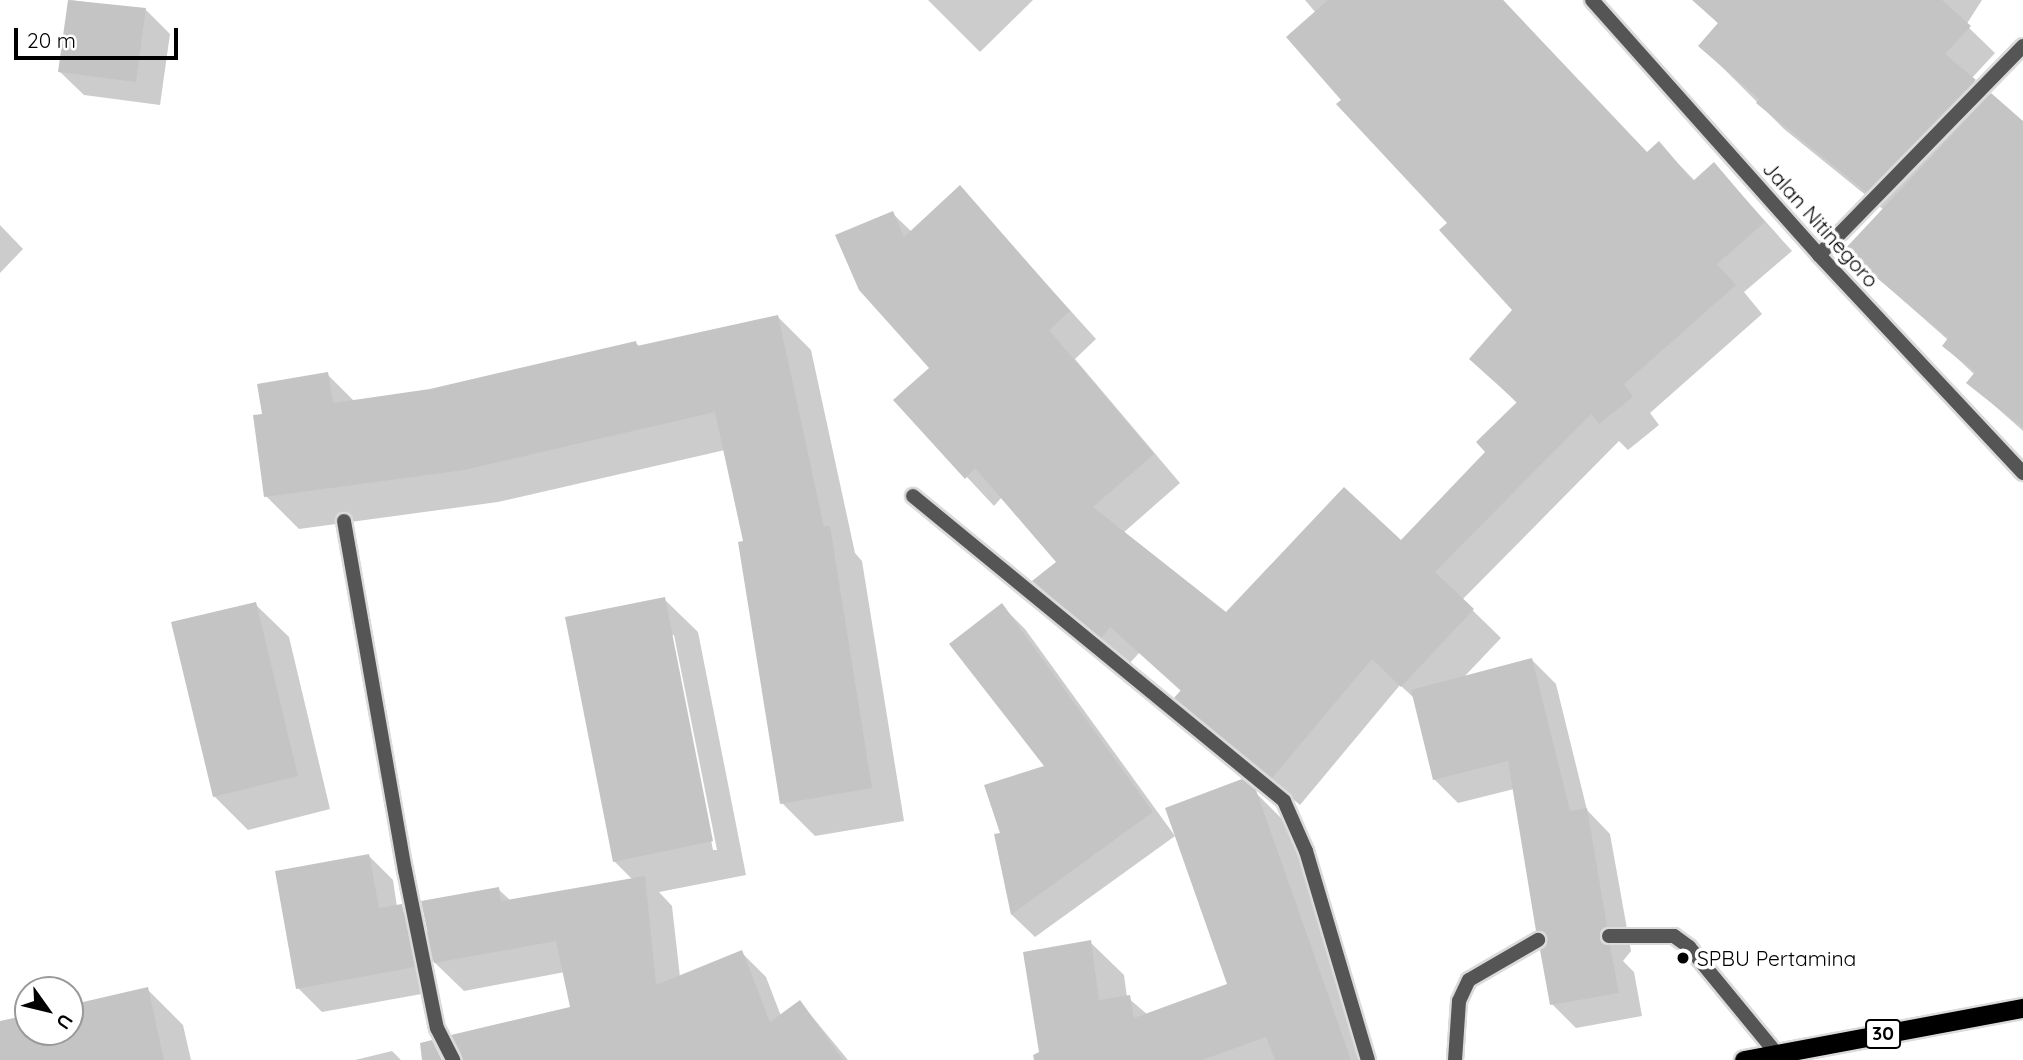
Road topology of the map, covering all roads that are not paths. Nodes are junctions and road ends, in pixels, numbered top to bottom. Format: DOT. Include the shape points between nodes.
graph roads {
  1 [pos="1592,0"];
  2 [pos="2023,46"];
  3 [pos="1819,255"];
  4 [pos="2023,473"];
  5 [pos="913,496"];
  6 [pos="344,521"];
  7 [pos="1609,936"];
  8 [pos="1538,940"];
  9 [pos="2023,1008"];
  10 [pos="1780,1057"];
  11 [pos="453,1060"];
  12 [pos="1368,1060"];
  13 [pos="1455,1060"];
  14 [pos="1744,1060"];
  1 -- 3 [label="street, Jalan Nitinegoro"];
  2 -- 3 [label="street"];
  3 -- 4 [label="street, Jalan Nitinegoro"];
  5 -- 12 [label="street" via="1284,801 1306,851"];
  6 -- 11 [label="street" via="405,870 437,1028"];
  7 -- 10 [label="street" via="1674,936 1689,947"];
  8 -- 13 [label="street" via="1469,980 1459,1001"];
  9 -- 10 [label="highway, 30"];
  10 -- 14 [label="highway, 30"];
}
